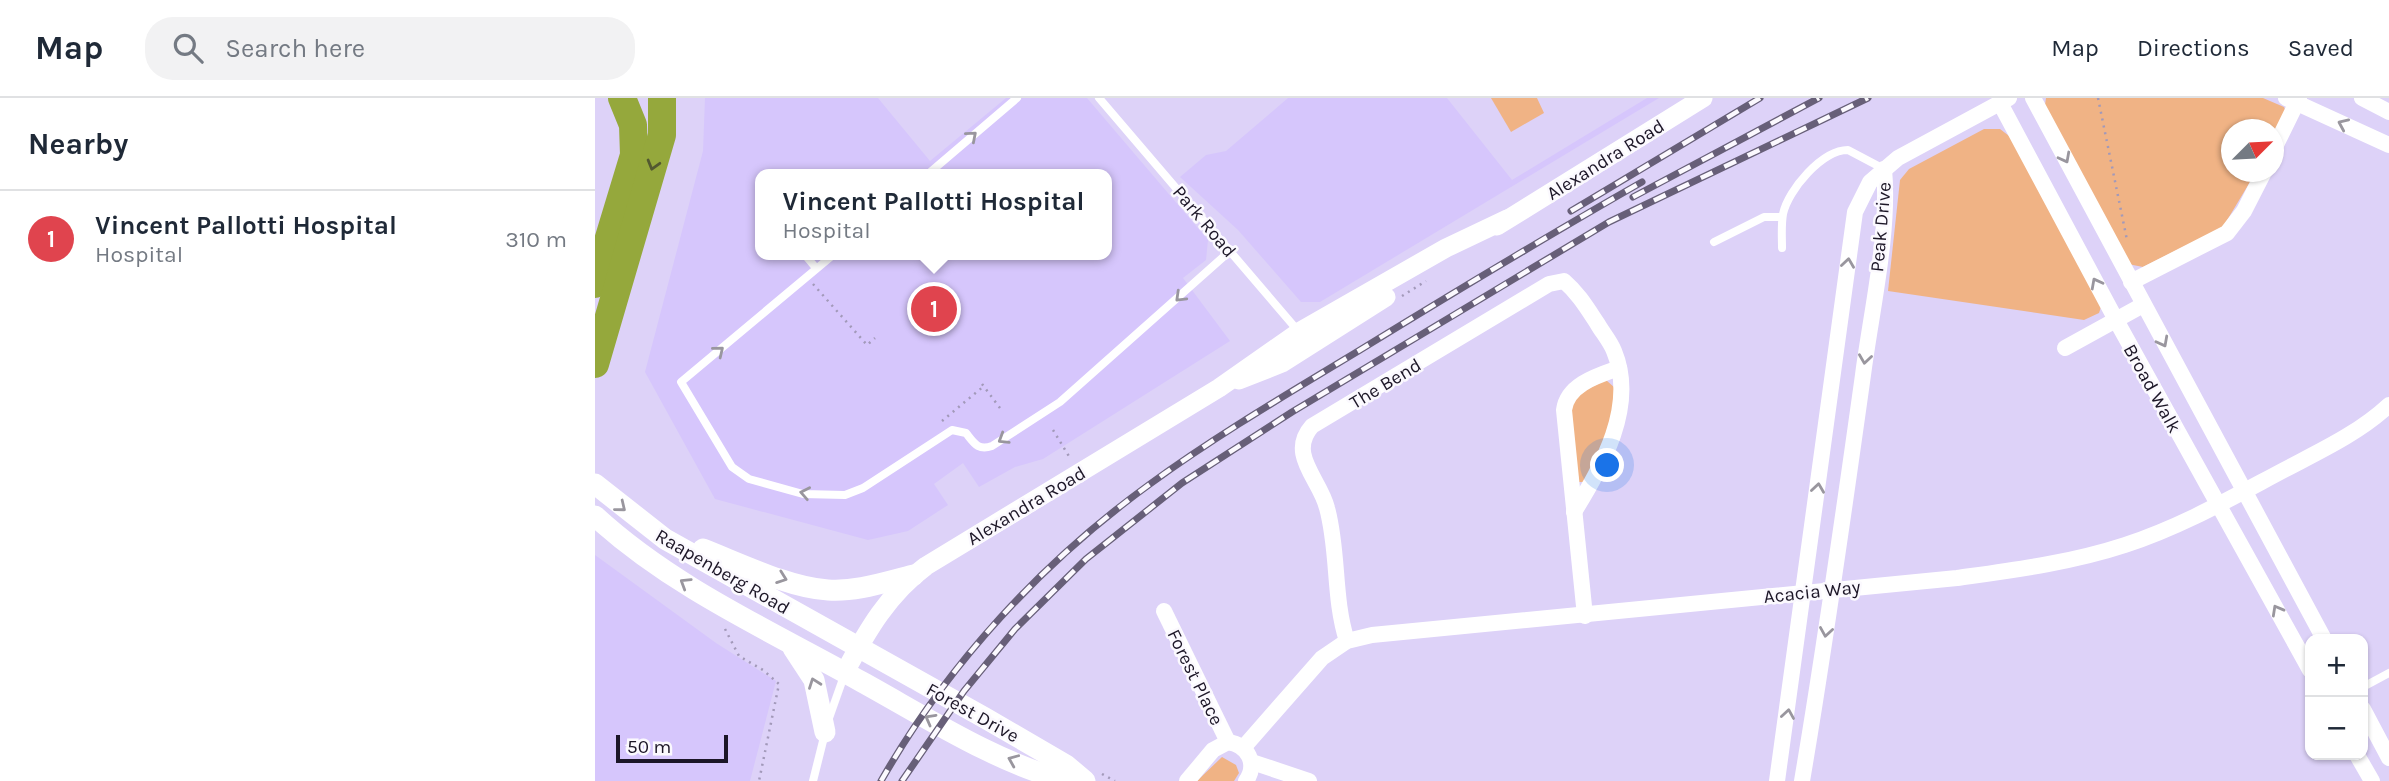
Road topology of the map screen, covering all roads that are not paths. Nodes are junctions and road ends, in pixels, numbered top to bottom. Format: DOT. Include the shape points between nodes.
graph roads {
  1 [pos="622,98"];
  2 [pos="662,98"];
  3 [pos="1017,98"];
  4 [pos="1099,98"];
  5 [pos="1703,98"];
  6 [pos="2033,98"];
  7 [pos="2362,98"];
  8 [pos="2294,100"];
  9 [pos="2004,101"];
  10 [pos="2389,111"];
  11 [pos="2284,124"];
  12 [pos="2389,145"];
  13 [pos="934,169"];
  14 [pos="1884,169"];
  15 [pos="2259,182"];
  16 [pos="1782,216"];
  17 [pos="1714,242"];
  18 [pos="1782,248"];
  19 [pos="1230,251"];
  20 [pos="809,260"];
  21 [pos="826,260"];
  22 [pos="816,268"];
  23 [pos="2131,282"];
  24 [pos="595,284"];
  25 [pos="2143,305"];
  26 [pos="2116,320"];
  27 [pos="1304,338"];
  28 [pos="2065,348"];
  29 [pos="595,364"];
  30 [pos="1619,368"];
  31 [pos="2389,405"];
  32 [pos="595,484"];
  33 [pos="2243,492"];
  34 [pos="2218,506"];
  35 [pos="1574,512"];
  36 [pos="595,516"];
  37 [pos="649,528"];
  38 [pos="913,575"];
  39 [pos="1833,588"];
  40 [pos="1804,592"];
  41 [pos="1164,611"];
  42 [pos="1585,617"];
  43 [pos="2321,634"];
  44 [pos="787,641"];
  45 [pos="1347,641"];
  46 [pos="858,648"];
  47 [pos="2305,661"];
  48 [pos="845,673"];
  49 [pos="2389,673"];
  50 [pos="2368,684"];
  51 [pos="2368,718"];
  52 [pos="825,732"];
  53 [pos="1241,751"];
  54 [pos="2389,758"];
  55 [pos="2360,760"];
  56 [pos="813,781"];
  57 [pos="1068,781"];
  58 [pos="1085,781"];
  59 [pos="1187,781"];
  60 [pos="1246,781"];
  61 [pos="1309,781"];
  62 [pos="1777,781"];
  63 [pos="1802,781"];
  64 [pos="2372,781"];
  1 -- 24 [label="highway" via="633,125 634,155"];
  2 -- 29 [label="highway, one-way" via="662,135"];
  13 -- 3 [label="lane, one-way"];
  4 -- 19 [label="lane, Park Road"];
  5 -- 27 [label="street, Alexandra Road"];
  6 -- 23 [label="street, Broad Walk, one-way"];
  7 -- 10 [label="street"];
  8 -- 11 [label="street"];
  12 -- 8 [label="street, one-way"];
  9 -- 14 [label="street"];
  26 -- 9 [label="street, Broad Walk, one-way"];
  14 -- 16 [label="lane" via="1848,150 1835,151 1794,190"];
  14 -- 39 [label="street, Peak Drive, one-way" via="1878,268"];
  40 -- 14 [label="street, Peak Drive, one-way" via="1855,212 1863,192"];
  15 -- 23 [label="street" via="2227,233"];
  16 -- 17 [label="lane" via="1764,217"];
  16 -- 18 [label="lane"];
  19 -- 22 [label="lane, one-way" via="1060,402 992,446 977,447 967,433 951,430 863,488 824,496 749,479 732,467 681,382"];
  19 -- 27 [label="lane, Park Road"];
  20 -- 22 [label="lane"];
  21 -- 22 [label="lane"];
  23 -- 25 [label="street, Broad Walk"];
  25 -- 26 [label="street"];
  25 -- 33 [label="street, Broad Walk, one-way"];
  26 -- 28 [label="street"];
  26 -- 34 [label="street, Broad Walk"];
  27 -- 38 [label="street, Alexandra Road" via="1266,370 1219,388"];
  30 -- 35 [label="street, The Bend" via="1615,431"];
  30 -- 35 [label="street" via="1574,389 1565,401"];
  30 -- 45 [label="street, The Bend" via="1614,350 1576,291 1564,281 1549,285 1312,426 1301,447 1327,506 1338,611"];
  31 -- 33 [label="street, Acacia Way" via="2329,446"];
  32 -- 37 [label="main road, Raapenberg Road, one-way"];
  33 -- 34 [label="street, Acacia Way"];
  33 -- 43 [label="street, Broad Walk"];
  34 -- 39 [label="street, Acacia Way" via="2128,544 2053,563 1957,578"];
  47 -- 34 [label="street, Broad Walk, one-way"];
  35 -- 42 [label="street"];
  44 -- 36 [label="main road, Raapenberg Road, one-way" via="649,560"];
  37 -- 38 [label="main road, one-way" via="825,590 855,589"];
  37 -- 46 [label="main road, Raapenberg Road"];
  38 -- 46 [label="street, Alexandra Road" via="876,617"];
  39 -- 40 [label="street, Acacia Way"];
  39 -- 63 [label="street, Peak Drive, one-way"];
  40 -- 42 [label="street, Acacia Way"];
  62 -- 40 [label="street, Peak Drive, one-way"];
  41 -- 53 [label="street, Forest Place"];
  42 -- 45 [label="street, Acacia Way"];
  44 -- 48 [label="main road, Raapenberg Road"];
  52 -- 44 [label="main road, one-way" via="814,680"];
  45 -- 53 [label="street, Acacia Way" via="1322,658"];
  46 -- 48 [label="street, Alexandra Road"];
  46 -- 58 [label="main road, Forest Drive" via="1066,765"];
  48 -- 52 [label="lane"];
  57 -- 48 [label="main road, Forest Drive, one-way" via="971,742"];
  49 -- 50 [label="lane"];
  51 -- 54 [label="street"];
  52 -- 56 [label="lane"];
  53 -- 59 [label="street, Forest Place" via="1213,750"];
  53 -- 60 [label="street" via="1252,769"];
  53 -- 61 [label="street"];
  55 -- 64 [label="street"];
}
